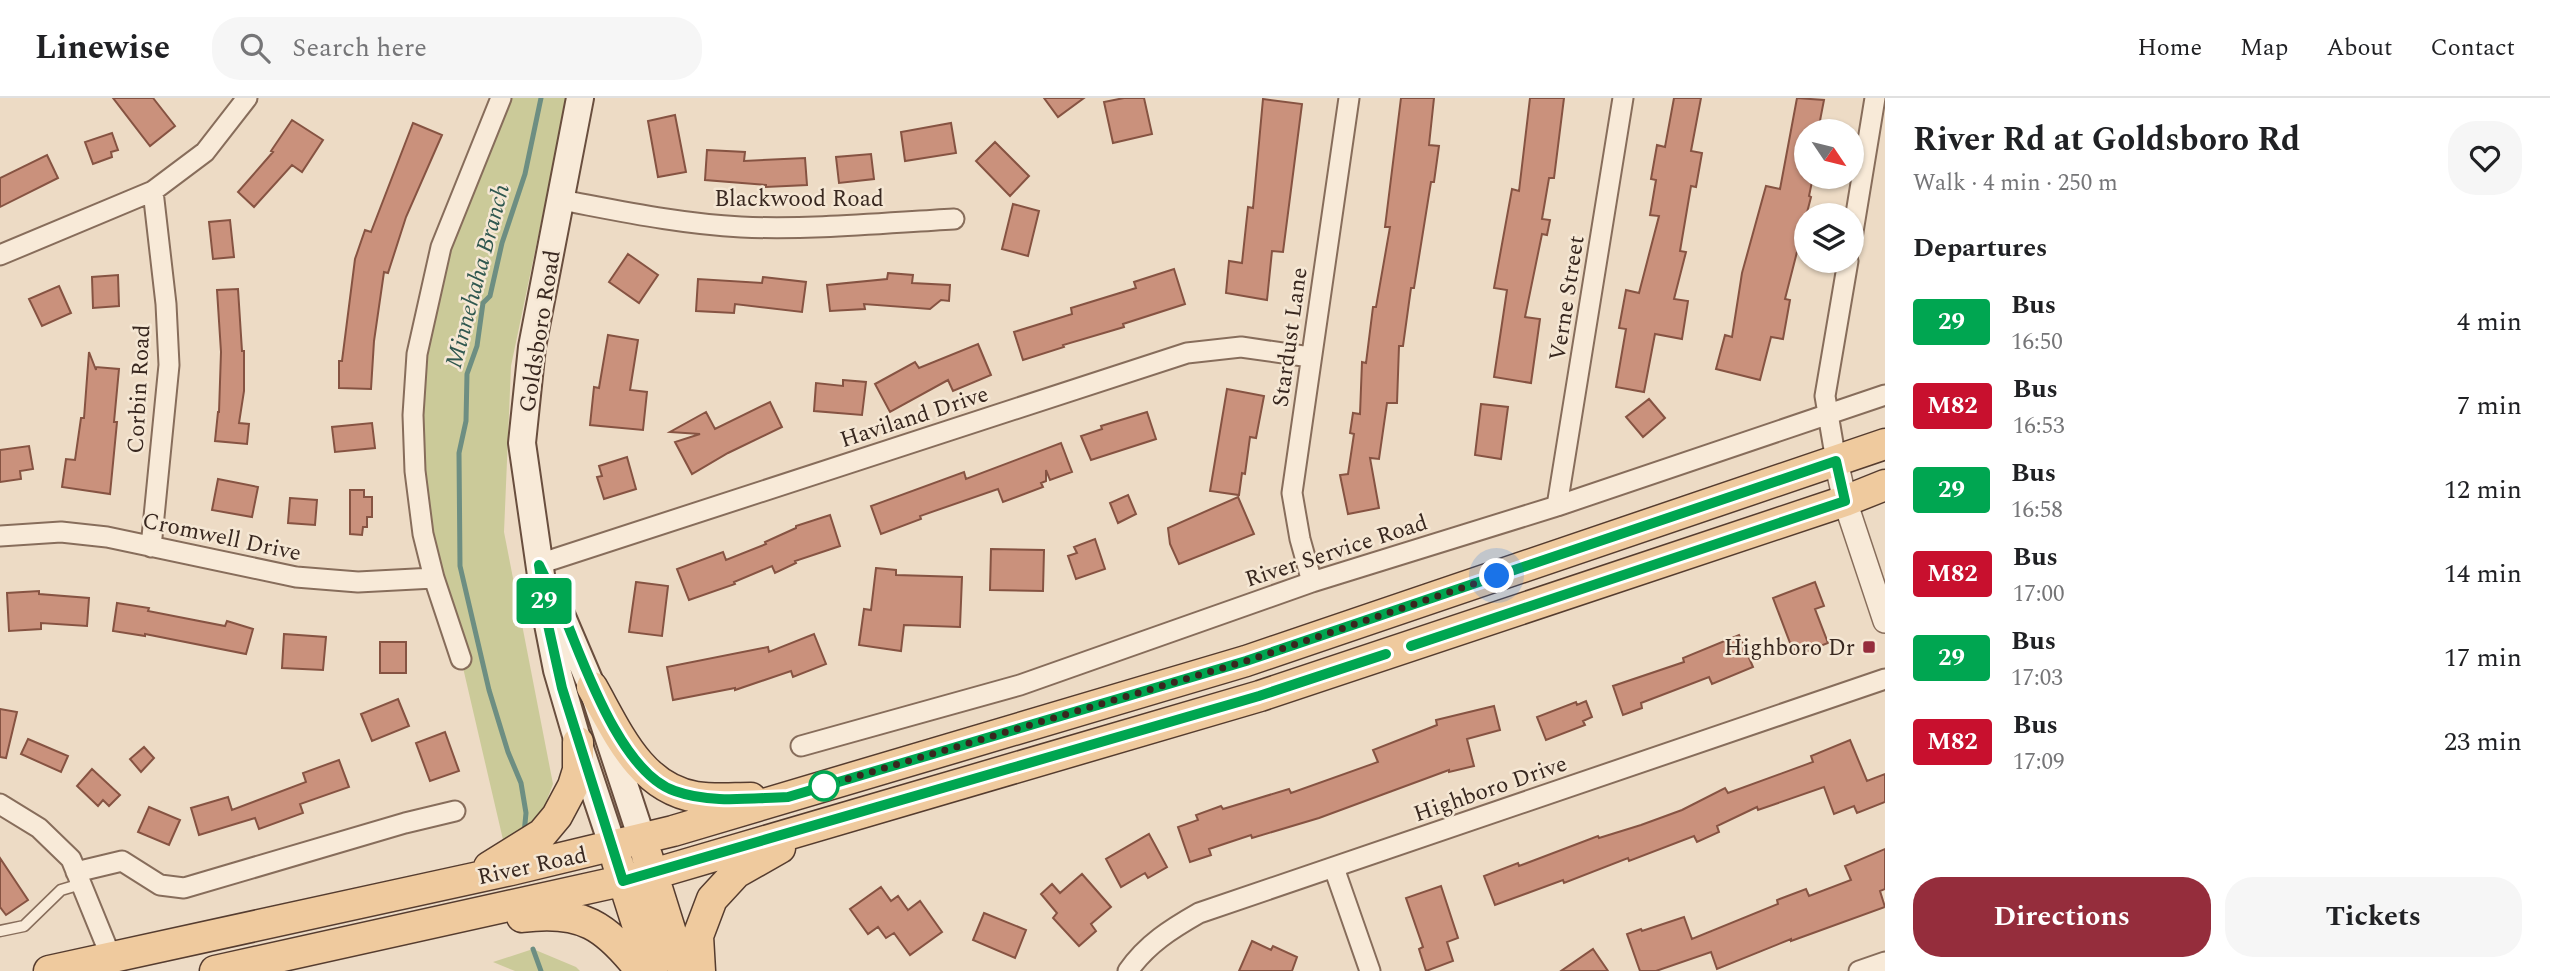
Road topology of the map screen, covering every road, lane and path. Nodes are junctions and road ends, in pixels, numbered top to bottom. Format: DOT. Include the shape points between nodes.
graph roads {
  1 [pos="247,98"];
  2 [pos="501,98"];
  3 [pos="580,98"];
  4 [pos="1349,98"];
  5 [pos="1623,98"];
  6 [pos="1875,98"];
  7 [pos="153,191"];
  8 [pos="561,201"];
  9 [pos="1858,203"];
  10 [pos="954,219"];
  11 [pos="0,255"];
  12 [pos="1846,273"];
  13 [pos="1310,357"];
  14 [pos="1885,395"];
  15 [pos="1828,416"];
  16 [pos="1885,444"];
  17 [pos="1836,461"];
  18 [pos="1885,485"];
  19 [pos="1845,501"];
  20 [pos="1557,506"];
  21 [pos="0,537"];
  22 [pos="151,547"];
  23 [pos="539,565"];
  24 [pos="434,578"];
  25 [pos="1312,582"];
  26 [pos="1881,597"];
  27 [pos="1885,621"];
  28 [pos="461,659"];
  29 [pos="1885,679"];
  30 [pos="592,687"];
  31 [pos="578,742"];
  32 [pos="801,747"];
  33 [pos="788,797"];
  34 [pos="0,804"];
  35 [pos="877,808"];
  36 [pos="455,811"];
  37 [pos="642,839"];
  38 [pos="613,847"];
  39 [pos="1334,867"];
  40 [pos="653,874"];
  41 [pos="78,878"];
  42 [pos="467,880"];
  43 [pos="623,881"];
  44 [pos="435,922"];
  45 [pos="0,932"];
  46 [pos="111,957"];
  47 [pos="1885,962"];
  48 [pos="49,971"];
  49 [pos="215,971"];
  50 [pos="641,971"];
  51 [pos="652,971"];
  52 [pos="683,971"];
  53 [pos="700,971"];
  54 [pos="1128,971"];
  55 [pos="1370,971"];
  56 [pos="1859,971"];
  1 -- 7 [label="street" via="205,152"];
  2 -- 24 [label="street" via="441,247 417,354 415,471"];
  3 -- 8 [label="main road, Goldsboro Road"];
  4 -- 13 [label="street, Stardust Lane"];
  5 -- 20 [label="street, Verne Street"];
  6 -- 9 [label="street"];
  7 -- 11 [label="street"];
  7 -- 22 [label="street, Corbin Road" via="169,365"];
  8 -- 10 [label="street, Blackwood Road" via="739,227"];
  8 -- 23 [label="main road, Goldsboro Road" via="533,347 522,443"];
  12 -- 15 [label="street" via="1825,396"];
  13 -- 23 [label="street, Haviland Drive" via="1241,347 1187,353"];
  13 -- 25 [label="street, Stardust Lane" via="1292,493"];
  14 -- 15 [label="street, River Service Road"];
  15 -- 17 [label="street"];
  15 -- 20 [label="street, River Service Road"];
  16 -- 17 [label="main road, River Road"];
  17 -- 19 [label="street"];
  17 -- 33 [label="main road, River Road" via="1246,661"];
  18 -- 19 [label="main road, River Road"];
  19 -- 26 [label="street"];
  19 -- 35 [label="main road, River Road" via="1259,696"];
  20 -- 25 [label="street, River Service Road"];
  21 -- 22 [label="street, Cromwell Drive" via="61,532"];
  22 -- 24 [label="street, Cromwell Drive" via="296,578 358,582"];
  23 -- 30 [label="main road, Goldsboro Road"];
  23 -- 31 [label="main road, Goldsboro Road" via="557,670"];
  24 -- 28 [label="street"];
  25 -- 32 [label="street, River Service Road" via="1020,685"];
  26 -- 27 [label="street"];
  29 -- 39 [label="street, Highboro Drive"];
  30 -- 33 [label="main road" via="638,762 657,782 693,797"];
  30 -- 37 [label="main road, Goldsboro Road"];
  31 -- 38 [label="main road, Goldsboro Road"];
  31 -- 42 [label="main road" via="578,770 557,816 542,834"];
  33 -- 37 [label="main road, River Road"];
  34 -- 41 [label="street" via="39,828 71,859"];
  35 -- 40 [label="main road, River Road"];
  35 -- 53 [label="main road" via="791,842 736,873 712,899 706,914 698,936"];
  36 -- 41 [label="street" via="184,888 160,886 122,862"];
  37 -- 38 [label="main road, River Road"];
  37 -- 40 [label="main road, Goldsboro Road"];
  38 -- 42 [label="main road, River Road"];
  38 -- 43 [label="main road, Goldsboro Road"];
  39 -- 54 [label="street, Highboro Drive" via="1199,913 1160,936"];
  39 -- 55 [label="street"];
  40 -- 43 [label="main road, River Road"];
  40 -- 52 [label="main road, Goldsboro Road"];
  41 -- 45 [label="lane" via="24,926"];
  41 -- 46 [label="street"];
  42 -- 46 [label="main road, River Road"];
  43 -- 44 [label="main road, River Road"];
  43 -- 51 [label="main road, Goldsboro Road"];
  44 -- 49 [label="main road, River Road"];
  44 -- 50 [label="main road" via="567,916 610,934"];
  46 -- 48 [label="main road, River Road"];
  47 -- 56 [label="street"];
}
